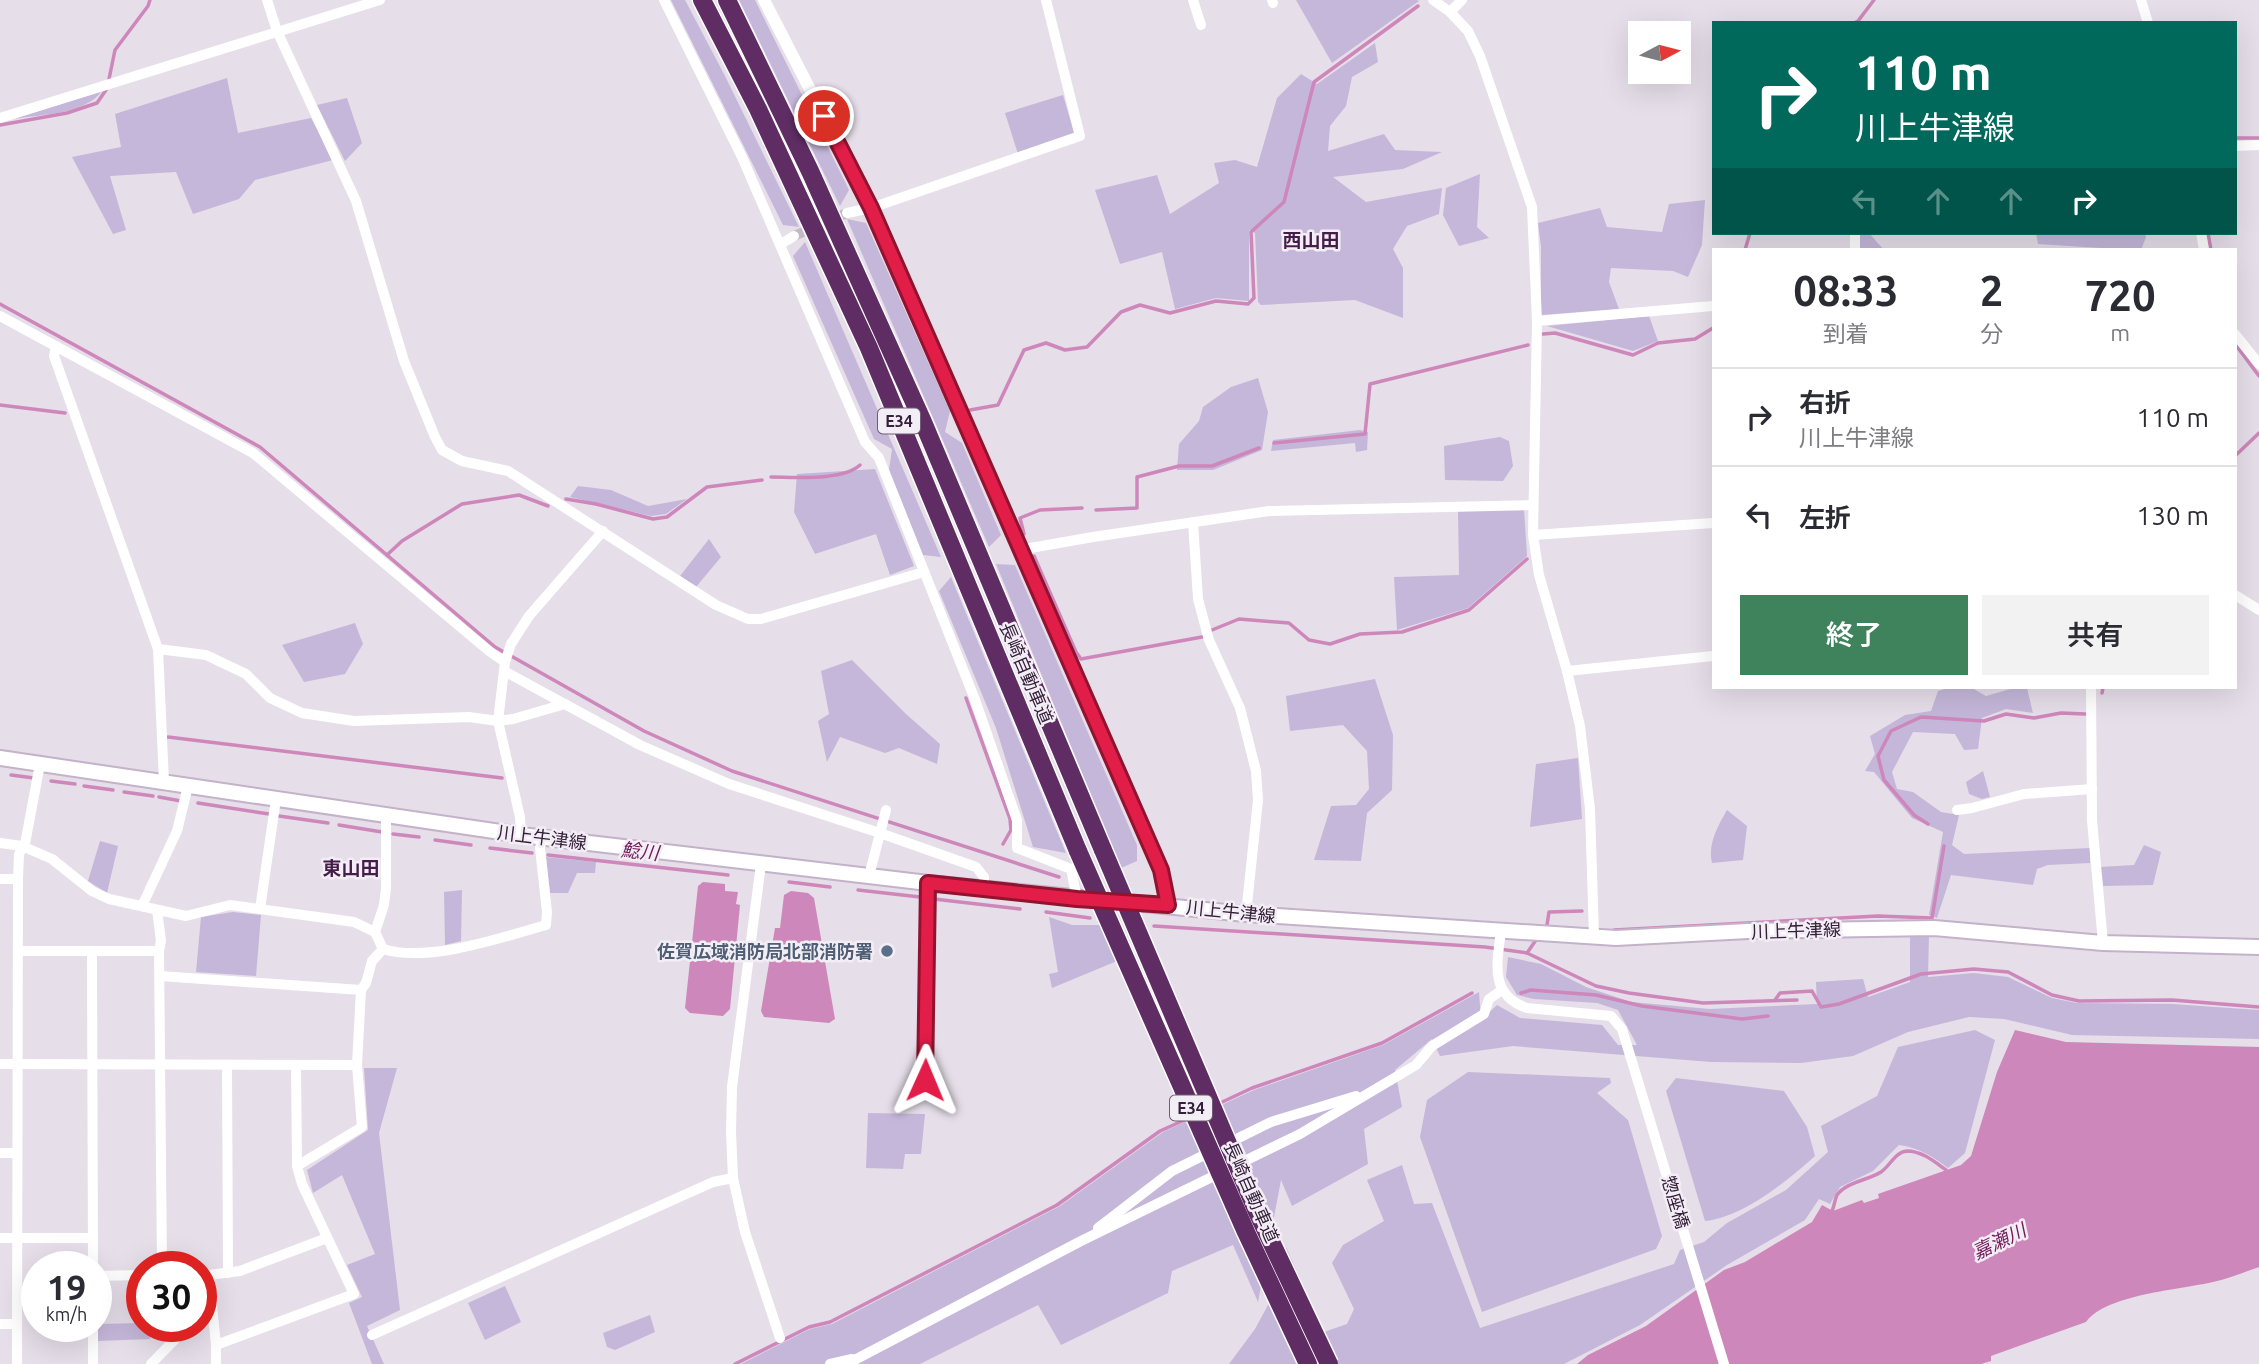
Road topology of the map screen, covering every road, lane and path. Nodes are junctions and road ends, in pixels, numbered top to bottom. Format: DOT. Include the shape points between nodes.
graph roads {
  1 [pos="267,0"];
  2 [pos="380,0"];
  3 [pos="664,0"];
  4 [pos="702,0"];
  5 [pos="727,0"];
  6 [pos="764,0"];
  7 [pos="1046,0"];
  8 [pos="1193,0"];
  9 [pos="1433,0"];
  10 [pos="1462,0"];
  11 [pos="2141,0"];
  12 [pos="1450,12"];
  13 [pos="2147,21"];
  14 [pos="1201,25"];
  15 [pos="277,32"];
  16 [pos="0,118"];
  17 [pos="2259,145"];
  18 [pos="2237,146"];
  19 [pos="871,208"];
  20 [pos="847,213"];
  21 [pos="794,236"];
  22 [pos="781,244"];
  23 [pos="1712,306"];
  24 [pos="0,316"];
  25 [pos="1537,321"];
  26 [pos="2237,336"];
  27 [pos="56,346"];
  28 [pos="2259,364"];
  29 [pos="1532,505"];
  30 [pos="1193,522"];
  31 [pos="1712,523"];
  32 [pos="603,531"];
  33 [pos="1533,536"];
  34 [pos="1019,550"];
  35 [pos="924,572"];
  36 [pos="2237,596"];
  37 [pos="2259,610"];
  38 [pos="158,649"];
  39 [pos="1712,656"];
  40 [pos="505,667"];
  41 [pos="1567,671"];
  42 [pos="2091,689"];
  43 [pos="565,704"];
  44 [pos="498,721"];
  45 [pos="0,758"];
  46 [pos="40,764"];
  47 [pos="164,782"];
  48 [pos="188,786"];
  49 [pos="2092,789"];
  50 [pos="276,799"];
  51 [pos="886,810"];
  52 [pos="1957,810"];
  53 [pos="386,815"];
  54 [pos="880,833"];
  55 [pos="521,835"];
  56 [pos="542,838"];
  57 [pos="0,843"];
  58 [pos="22,846"];
  59 [pos="761,864"];
  60 [pos="869,877"];
  61 [pos="0,879"];
  62 [pos="18,879"];
  63 [pos="928,883"];
  64 [pos="984,889"];
  65 [pos="1077,899"];
  66 [pos="1168,905"];
  67 [pos="142,906"];
  68 [pos="260,909"];
  69 [pos="157,910"];
  70 [pos="1246,914"];
  71 [pos="375,932"];
  72 [pos="1500,935"];
  73 [pos="1594,937"];
  74 [pos="2103,943"];
  75 [pos="2259,947"];
  76 [pos="383,949"];
  77 [pos="18,951"];
  78 [pos="159,951"];
  79 [pos="92,952"];
  80 [pos="160,976"];
  81 [pos="361,990"];
  82 [pos="1502,990"];
  83 [pos="0,1064"];
  84 [pos="18,1064"];
  85 [pos="92,1064"];
  86 [pos="161,1065"];
  87 [pos="227,1065"];
  88 [pos="296,1065"];
  89 [pos="357,1065"];
  90 [pos="925,1080"];
  91 [pos="1374,1091"];
  92 [pos="0,1153"];
  93 [pos="18,1153"];
  94 [pos="297,1167"];
  95 [pos="733,1178"];
  96 [pos="0,1238"];
  97 [pos="18,1238"];
  98 [pos="93,1238"];
  99 [pos="327,1238"];
  100 [pos="1081,1241"];
  101 [pos="93,1251"];
  102 [pos="162,1251"];
  103 [pos="228,1273"];
  104 [pos="217,1274"];
  105 [pos="0,1324"];
  106 [pos="18,1324"];
  107 [pos="372,1335"];
  108 [pos="780,1338"];
  109 [pos="93,1342"];
  110 [pos="172,1342"];
  111 [pos="216,1342"];
  112 [pos="216,1345"];
  113 [pos="860,1358"];
  114 [pos="18,1364"];
  115 [pos="93,1364"];
  116 [pos="151,1364"];
  117 [pos="216,1364"];
  118 [pos="830,1364"];
  119 [pos="847,1364"];
  120 [pos="1308,1364"];
  121 [pos="1329,1364"];
  122 [pos="1724,1364"];
  1 -- 15 [label="street"];
  2 -- 15 [label="street"];
  3 -- 22 [label="street"];
  4 -- 120 [label="highway, 長崎自動車道 / E34, bridge" via="869,348 1079,851"];
  5 -- 121 [label="highway, 長崎自動車道 / E34, bridge" via="923,422 1257,1212"];
  6 -- 19 [label="street"];
  7 -- 19 [label="street" via="1080,136"];
  8 -- 14 [label="street"];
  9 -- 12 [label="street"];
  10 -- 12 [label="street"];
  11 -- 13 [label="street"];
  12 -- 25 [label="street" via="1468,31 1480,56 1526,185 1535,230"];
  15 -- 16 [label="street"];
  15 -- 32 [label="street" via="356,201 404,361 442,450 462,461 508,471"];
  17 -- 18 [label="street"];
  19 -- 20 [label="street"];
  19 -- 34 [label="street"];
  21 -- 22 [label="street"];
  22 -- 35 [label="street" via="865,442 879,458"];
  23 -- 25 [label="street"];
  24 -- 27 [label="street"];
  25 -- 29 [label="street"];
  26 -- 28 [label="street"];
  27 -- 38 [label="street" via="54,356"];
  27 -- 40 [label="street" via="253,453"];
  29 -- 30 [label="street" via="1269,512"];
  29 -- 33 [label="street"];
  30 -- 34 [label="street"];
  30 -- 70 [label="street" via="1198,599 1209,640 1240,708 1256,771 1258,800"];
  31 -- 33 [label="street"];
  32 -- 35 [label="street" via="716,605 748,619 778,616"];
  32 -- 40 [label="street" via="529,616 511,644"];
  33 -- 41 [label="street" via="1539,575"];
  34 -- 66 [label="street" via="1161,870"];
  35 -- 65 [label="street" via="1017,821 1017,848 1071,869"];
  36 -- 37 [label="street"];
  38 -- 44 [label="street" via="206,655 246,674 270,698 302,713 354,721 469,717"];
  38 -- 47 [label="street"];
  39 -- 41 [label="street"];
  40 -- 43 [label="street"];
  40 -- 44 [label="street"];
  41 -- 73 [label="street" via="1580,726 1590,809"];
  42 -- 49 [label="street"];
  43 -- 44 [label="street"];
  43 -- 54 [label="street" via="640,745 729,784"];
  44 -- 55 [label="street"];
  45 -- 46 [label="main road, 川上牛津線"];
  46 -- 47 [label="main road, 川上牛津線"];
  46 -- 58 [label="street"];
  47 -- 48 [label="main road, 川上牛津線"];
  48 -- 50 [label="main road, 川上牛津線"];
  48 -- 67 [label="street" via="177,831"];
  49 -- 52 [label="street" via="2024,794"];
  49 -- 74 [label="street"];
  50 -- 53 [label="main road, 川上牛津線"];
  50 -- 68 [label="street"];
  51 -- 54 [label="street"];
  53 -- 55 [label="main road, 川上牛津線"];
  53 -- 71 [label="street" via="386,888"];
  54 -- 60 [label="street"];
  54 -- 64 [label="street" via="976,867 984,877"];
  55 -- 56 [label="main road, 川上牛津線"];
  56 -- 59 [label="main road, 川上牛津線"];
  56 -- 76 [label="street" via="545,925 461,947 401,954"];
  57 -- 58 [label="street"];
  58 -- 62 [label="street"];
  58 -- 67 [label="street" via="52,859 92,891"];
  59 -- 60 [label="main road, 川上牛津線"];
  59 -- 95 [label="street" via="732,1087"];
  60 -- 63 [label="main road, 川上牛津線"];
  61 -- 62 [label="street"];
  62 -- 77 [label="street"];
  63 -- 64 [label="main road, 川上牛津線"];
  63 -- 90 [label="street"];
  64 -- 65 [label="main road, 川上牛津線"];
  65 -- 66 [label="main road, 川上牛津線"];
  66 -- 70 [label="main road, 川上牛津線"];
  67 -- 69 [label="street"];
  68 -- 69 [label="street" via="230,905 186,916"];
  68 -- 71 [label="street" via="354,922"];
  69 -- 78 [label="street"];
  70 -- 72 [label="main road, 川上牛津線"];
  71 -- 76 [label="street"];
  72 -- 73 [label="main road, 川上牛津線"];
  72 -- 82 [label="street" via="1496,970"];
  73 -- 74 [label="main road, 川上牛津線" via="1934,928"];
  74 -- 75 [label="main road, 川上牛津線"];
  76 -- 81 [label="street" via="372,961"];
  77 -- 79 [label="street"];
  77 -- 84 [label="street"];
  78 -- 79 [label="street"];
  78 -- 80 [label="street"];
  79 -- 85 [label="street"];
  80 -- 81 [label="street"];
  80 -- 86 [label="street"];
  81 -- 89 [label="street"];
  82 -- 91 [label="street" via="1489,999 1484,1014 1432,1046 1416,1065"];
  82 -- 122 [label="street, 惣座橋" via="1514,1003 1527,1008 1611,1016 1622,1029"];
  83 -- 84 [label="street"];
  84 -- 85 [label="street"];
  84 -- 93 [label="street"];
  85 -- 86 [label="street"];
  85 -- 98 [label="street"];
  86 -- 87 [label="street"];
  86 -- 102 [label="street"];
  87 -- 88 [label="street"];
  87 -- 103 [label="street"];
  88 -- 89 [label="street"];
  88 -- 94 [label="street"];
  89 -- 94 [label="street" via="362,1127"];
  91 -- 100 [label="street" via="1300,1134"];
  91 -- 100 [label="street" via="1271,1122 1171,1171"];
  92 -- 93 [label="street"];
  93 -- 97 [label="street"];
  94 -- 99 [label="street"];
  95 -- 107 [label="street" via="713,1182"];
  95 -- 108 [label="street" via="745,1232"];
  96 -- 97 [label="street"];
  97 -- 98 [label="street"];
  97 -- 106 [label="street"];
  98 -- 101 [label="street"];
  99 -- 103 [label="street"];
  99 -- 112 [label="street" via="354,1294"];
  100 -- 113 [label="street"];
  103 -- 104 [label="street"];
  105 -- 106 [label="street"];
  106 -- 114 [label="street"];
  109 -- 115 [label="street"];
  110 -- 116 [label="street"];
  111 -- 112 [label="street"];
  112 -- 117 [label="street"];
  113 -- 118 [label="street"];
  113 -- 119 [label="street"];
}
